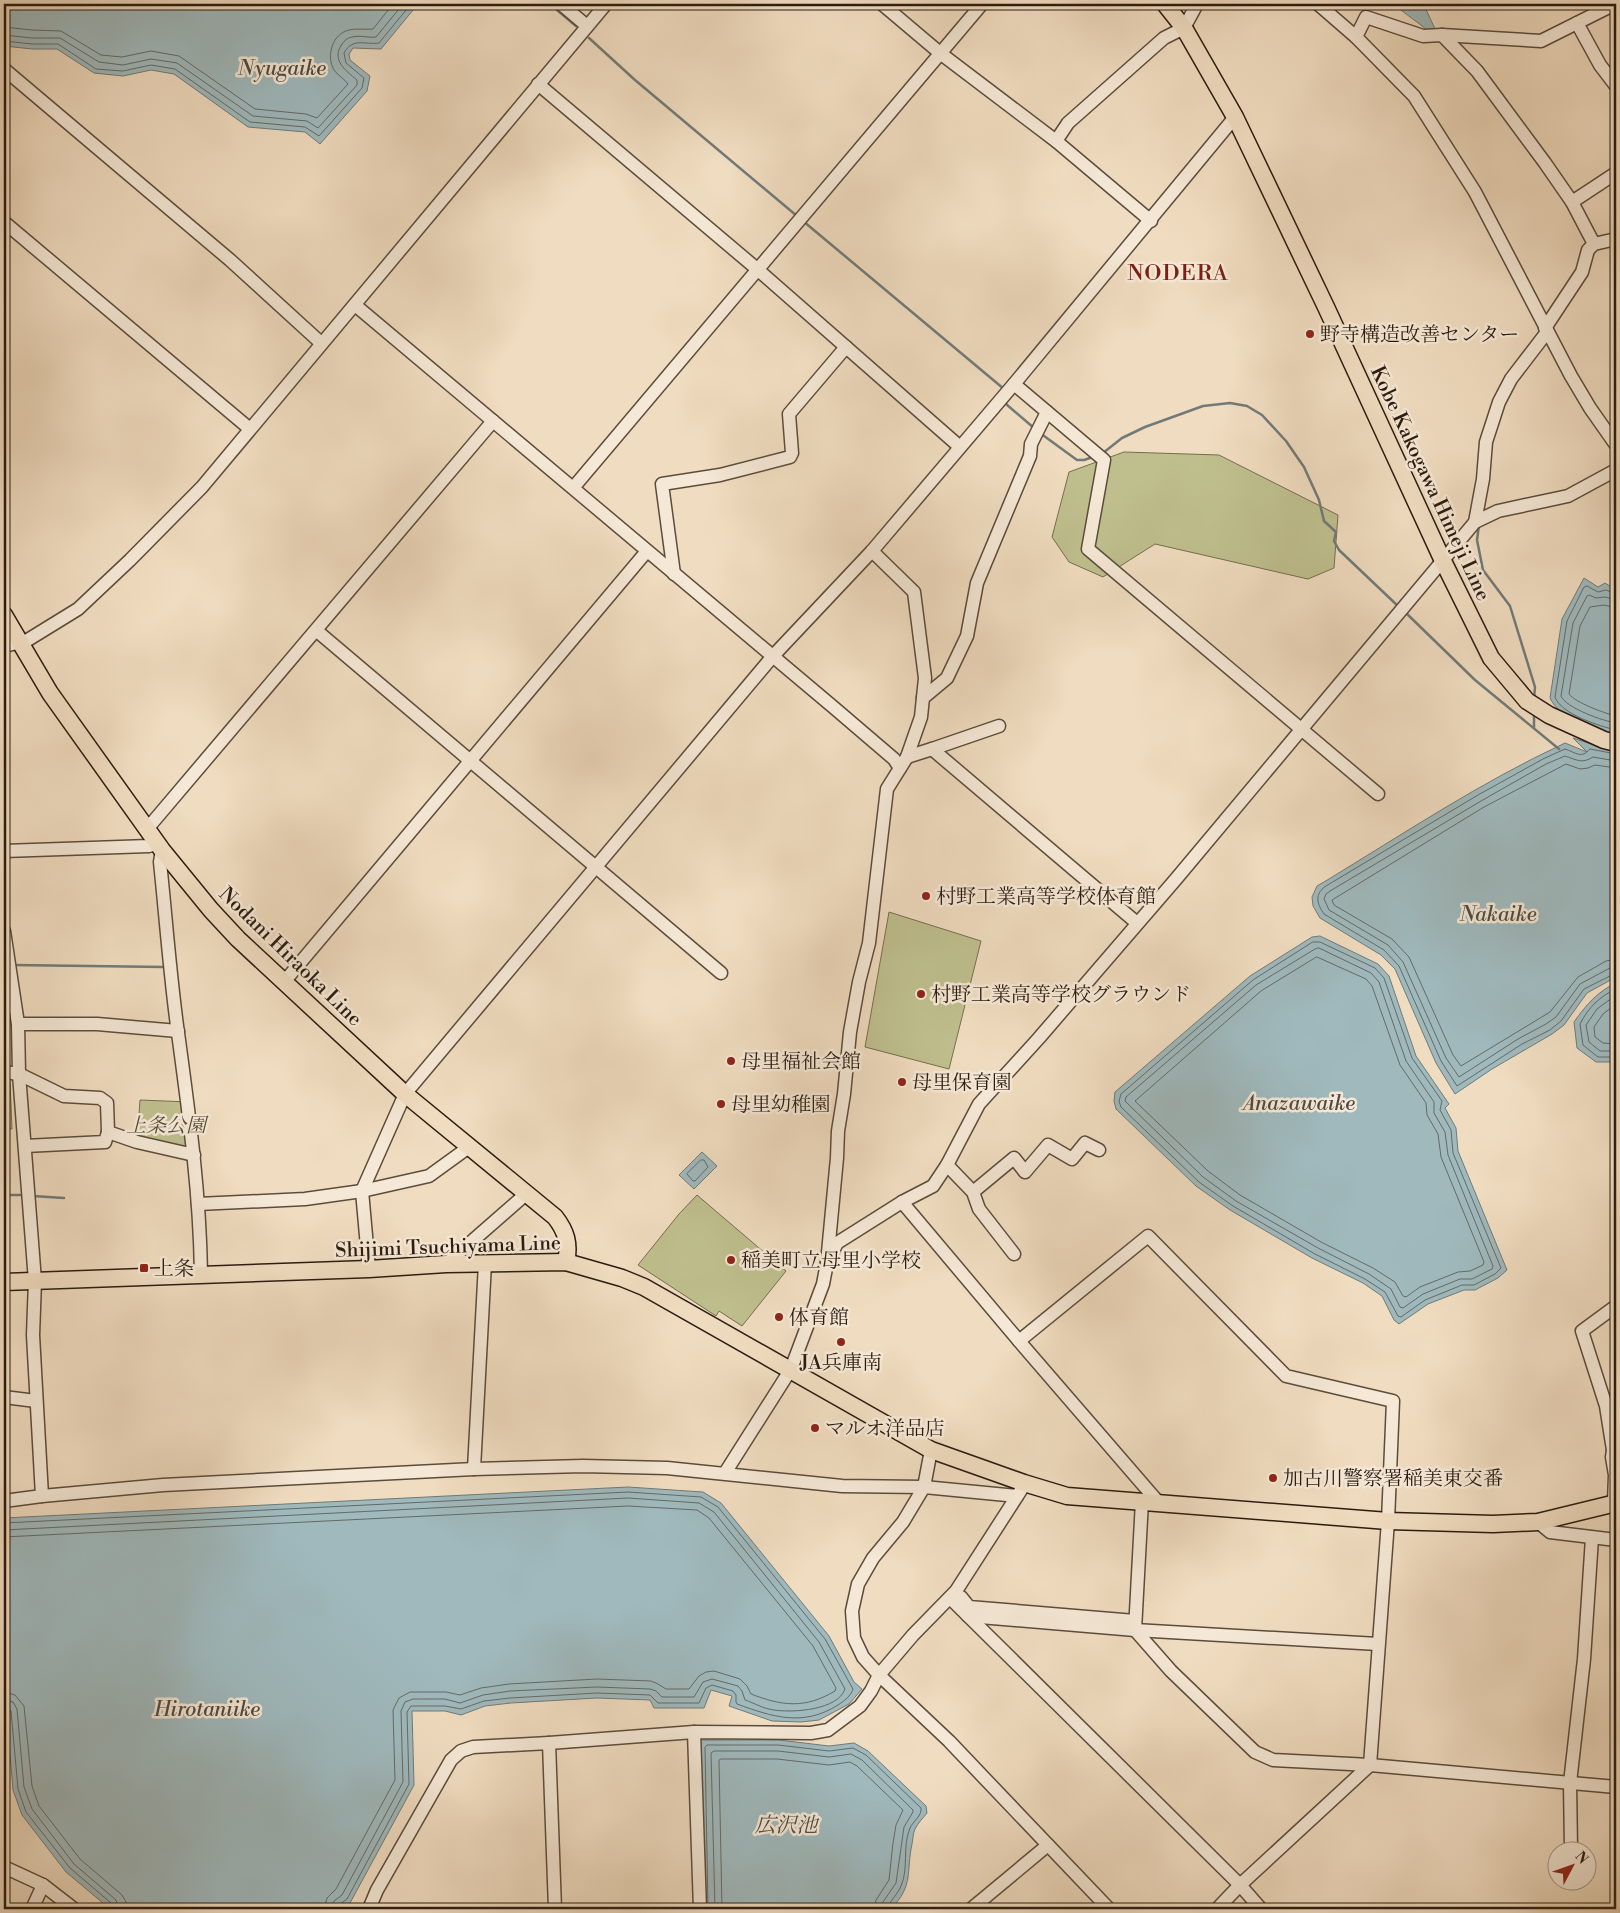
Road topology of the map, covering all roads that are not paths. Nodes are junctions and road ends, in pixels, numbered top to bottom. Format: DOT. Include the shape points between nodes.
graph roads {
  1 [pos="561,4"];
  2 [pos="606,4"];
  3 [pos="882,4"];
  4 [pos="982,4"];
  5 [pos="1165,4"];
  6 [pos="1197,4"];
  7 [pos="1318,4"];
  8 [pos="1615,4"];
  9 [pos="1577,23"];
  10 [pos="587,26"];
  11 [pos="1184,28"];
  12 [pos="1442,35"];
  13 [pos="1356,37"];
  14 [pos="940,53"];
  15 [pos="4,69"];
  16 [pos="538,84"];
  17 [pos="1616,86"];
  18 [pos="1235,117"];
  19 [pos="1056,141"];
  20 [pos="1616,172"];
  21 [pos="1572,202"];
  22 [pos="1151,220"];
  23 [pos="4,222"];
  24 [pos="1616,239"];
  25 [pos="1594,244"];
  26 [pos="757,270"];
  27 [pos="355,305"];
  28 [pos="1546,330"];
  29 [pos="322,343"];
  30 [pos="846,347"];
  31 [pos="1014,384"];
  32 [pos="1047,412"];
  33 [pos="493,421"];
  34 [pos="250,429"];
  35 [pos="1616,445"];
  36 [pos="960,447"];
  37 [pos="1616,470"];
  38 [pos="573,488"];
  39 [pos="1475,522"];
  40 [pos="647,551"];
  41 [pos="872,551"];
  42 [pos="1443,561"];
  43 [pos="674,574"];
  44 [pos="4,615"];
  45 [pos="316,631"];
  46 [pos="12,644"];
  47 [pos="773,656"];
  48 [pos="923,698"];
  49 [pos="999,726"];
  50 [pos="1302,731"];
  51 [pos="1616,743"];
  52 [pos="932,749"];
  53 [pos="470,761"];
  54 [pos="903,762"];
  55 [pos="1378,794"];
  56 [pos="147,829"];
  57 [pos="160,847"];
  58 [pos="4,852"];
  59 [pos="595,867"];
  60 [pos="1137,923"];
  61 [pos="4,931"];
  62 [pos="721,973"];
  63 [pos="284,982"];
  64 [pos="18,1024"];
  65 [pos="178,1031"];
  66 [pos="4,1072"];
  67 [pos="19,1074"];
  68 [pos="405,1094"];
  69 [pos="108,1132"];
  70 [pos="25,1146"];
  71 [pos="469,1147"];
  72 [pos="1099,1150"];
  73 [pos="194,1155"];
  74 [pos="947,1166"];
  75 [pos="362,1191"];
  76 [pos="973,1192"];
  77 [pos="526,1194"];
  78 [pos="902,1202"];
  79 [pos="198,1204"];
  80 [pos="1014,1254"];
  81 [pos="566,1262"];
  82 [pos="485,1263"];
  83 [pos="827,1263"];
  84 [pos="446,1264"];
  85 [pos="370,1269"];
  86 [pos="201,1275"];
  87 [pos="35,1281"];
  88 [pos="4,1282"];
  89 [pos="1616,1306"];
  90 [pos="1019,1342"];
  91 [pos="791,1370"];
  92 [pos="4,1397"];
  93 [pos="36,1401"];
  94 [pos="931,1450"];
  95 [pos="1615,1450"];
  96 [pos="474,1469"];
  97 [pos="725,1473"];
  98 [pos="924,1487"];
  99 [pos="1021,1489"];
  100 [pos="42,1496"];
  101 [pos="4,1501"];
  102 [pos="1150,1502"];
  103 [pos="1615,1503"];
  104 [pos="1388,1521"];
  105 [pos="1538,1522"];
  106 [pos="1592,1538"];
  107 [pos="1616,1540"];
  108 [pos="953,1595"];
  109 [pos="968,1616"];
  110 [pos="1135,1626"];
  111 [pos="1378,1644"];
  112 [pos="879,1675"];
  113 [pos="694,1732"];
  114 [pos="549,1743"];
  115 [pos="1370,1764"];
  116 [pos="1570,1783"];
  117 [pos="1616,1787"];
  118 [pos="1571,1840"];
  119 [pos="1048,1845"];
  120 [pos="4,1867"];
  121 [pos="43,1885"];
  122 [pos="1240,1885"];
  123 [pos="32,1909"];
  124 [pos="74,1909"];
  125 [pos="368,1909"];
  126 [pos="555,1909"];
  127 [pos="700,1909"];
  128 [pos="971,1909"];
  129 [pos="1109,1909"];
  130 [pos="1218,1909"];
  131 [pos="1261,1909"];
  1 -- 10 [label="street"];
  2 -- 10 [label="street"];
  3 -- 14 [label="street"];
  4 -- 14 [label="street"];
  5 -- 11 [label="main road, Kobe Kakogawa Himeji Line"];
  6 -- 11 [label="street"];
  7 -- 13 [label="street"];
  8 -- 9 [label="street"];
  9 -- 12 [label="street" via="1541,41"];
  9 -- 17 [label="street" via="1600,65"];
  10 -- 16 [label="street"];
  11 -- 18 [label="main road, Kobe Kakogawa Himeji Line"];
  11 -- 19 [label="street" via="1164,38 1068,122"];
  12 -- 13 [label="street" via="1423,36 1366,17"];
  12 -- 21 [label="street" via="1477,71"];
  13 -- 28 [label="street" via="1414,96 1475,192"];
  14 -- 19 [label="street"];
  14 -- 26 [label="street"];
  15 -- 29 [label="street" via="230,260"];
  16 -- 26 [label="street"];
  16 -- 27 [label="street"];
  18 -- 22 [label="street"];
  18 -- 42 [label="main road, Kobe Kakogawa Himeji Line"];
  19 -- 22 [label="street"];
  20 -- 21 [label="street"];
  21 -- 25 [label="street"];
  22 -- 31 [label="street"];
  23 -- 34 [label="street"];
  24 -- 25 [label="street"];
  25 -- 28 [label="street" via="1588,250 1582,272"];
  26 -- 30 [label="street"];
  26 -- 38 [label="street"];
  27 -- 29 [label="street"];
  27 -- 33 [label="street"];
  28 -- 35 [label="street" via="1585,400"];
  28 -- 39 [label="street" via="1499,402 1486,442"];
  29 -- 34 [label="street"];
  30 -- 36 [label="street"];
  30 -- 43 [label="street" via="789,414 790,457 720,475 662,484"];
  31 -- 32 [label="street"];
  31 -- 36 [label="street"];
  32 -- 48 [label="street" via="1031,444 1030,456 977,583 967,636 947,678"];
  32 -- 50 [label="street" via="1104,460 1088,549"];
  33 -- 38 [label="street"];
  33 -- 45 [label="street"];
  34 -- 46 [label="street" via="202,487 78,609 26,642"];
  36 -- 41 [label="street"];
  37 -- 39 [label="street" via="1568,496 1498,511"];
  38 -- 40 [label="street"];
  39 -- 42 [label="street"];
  40 -- 43 [label="street"];
  40 -- 53 [label="street"];
  41 -- 47 [label="street"];
  41 -- 48 [label="street" via="914,592 925,678"];
  42 -- 50 [label="street"];
  42 -- 51 [label="main road, Kobe Kakogawa Himeji Line" via="1491,658 1527,701 1549,715"];
  43 -- 47 [label="street"];
  44 -- 46 [label="main road, Nodani Hiraoka Line"];
  45 -- 53 [label="street"];
  45 -- 56 [label="street"];
  46 -- 56 [label="main road, Nodani Hiraoka Line"];
  47 -- 54 [label="street" via="894,759"];
  47 -- 59 [label="street"];
  48 -- 54 [label="street" via="920,717"];
  49 -- 52 [label="street"];
  50 -- 55 [label="street"];
  50 -- 60 [label="street"];
  52 -- 54 [label="street"];
  52 -- 60 [label="street"];
  53 -- 59 [label="street"];
  53 -- 63 [label="street"];
  54 -- 83 [label="street" via="887,789 870,934 850,1032"];
  56 -- 57 [label="main road, Nodani Hiraoka Line"];
  57 -- 58 [label="street"];
  57 -- 63 [label="main road, Nodani Hiraoka Line" via="238,940"];
  57 -- 65 [label="street"];
  59 -- 62 [label="street"];
  59 -- 68 [label="street"];
  60 -- 74 [label="street" via="979,1104"];
  61 -- 64 [label="street"];
  63 -- 68 [label="main road, Nodani Hiraoka Line"];
  64 -- 65 [label="street" via="97,1024"];
  64 -- 67 [label="street"];
  65 -- 73 [label="street"];
  66 -- 67 [label="street"];
  67 -- 69 [label="street" via="64,1096 100,1098 107,1103"];
  67 -- 70 [label="street"];
  68 -- 71 [label="main road, Nodani Hiraoka Line"];
  68 -- 75 [label="street"];
  69 -- 70 [label="street" via="105,1142"];
  69 -- 73 [label="street"];
  70 -- 87 [label="street"];
  71 -- 75 [label="street" via="429,1176"];
  71 -- 77 [label="main road, Nodani Hiraoka Line"];
  72 -- 76 [label="street" via="1085,1143 1072,1159 1048,1145 1025,1172 1014,1158"];
  73 -- 79 [label="street"];
  74 -- 76 [label="street"];
  74 -- 78 [label="street" via="932,1186"];
  75 -- 79 [label="street" via="305,1199"];
  75 -- 85 [label="street"];
  76 -- 80 [label="street" via="979,1209"];
  77 -- 81 [label="main road, Nodani Hiraoka Line" via="555,1217 562,1227 567,1238"];
  77 -- 84 [label="street"];
  78 -- 83 [label="street" via="836,1243"];
  78 -- 90 [label="street"];
  79 -- 86 [label="street"];
  81 -- 82 [label="main road, Shijimi Tsuchiyama Line"];
  81 -- 91 [label="main road, Shijimi Tsuchiyama Line" via="644,1287"];
  82 -- 84 [label="main road, Shijimi Tsuchiyama Line"];
  82 -- 96 [label="street"];
  83 -- 91 [label="street" via="823,1284"];
  84 -- 85 [label="main road, Shijimi Tsuchiyama Line"];
  85 -- 86 [label="main road, Shijimi Tsuchiyama Line"];
  86 -- 87 [label="main road, Shijimi Tsuchiyama Line"];
  87 -- 88 [label="main road, Shijimi Tsuchiyama Line"];
  87 -- 93 [label="street" via="32,1335"];
  89 -- 95 [label="street" via="1582,1332 1606,1406"];
  90 -- 102 [label="street"];
  90 -- 104 [label="street" via="1148,1236 1280,1372 1393,1402"];
  91 -- 94 [label="main road, Shijimi Tsuchiyama Line"];
  91 -- 97 [label="street"];
  92 -- 93 [label="street"];
  93 -- 100 [label="street"];
  94 -- 98 [label="street"];
  94 -- 99 [label="main road, Shijimi Tsuchiyama Line"];
  95 -- 103 [label="street" via="1612,1457 1616,1475"];
  96 -- 97 [label="street" via="584,1466"];
  96 -- 100 [label="street" via="163,1485"];
  97 -- 98 [label="street" via="842,1486"];
  98 -- 99 [label="street"];
  98 -- 112 [label="street" via="858,1584 852,1611 854,1638 863,1657"];
  99 -- 102 [label="main road, Shijimi Tsuchiyama Line"];
  99 -- 108 [label="street"];
  100 -- 101 [label="street"];
  102 -- 104 [label="main road, Shijimi Tsuchiyama Line"];
  102 -- 110 [label="street"];
  103 -- 105 [label="main road, Shijimi Tsuchiyama Line"];
  104 -- 105 [label="main road, Shijimi Tsuchiyama Line"];
  104 -- 111 [label="street"];
  105 -- 106 [label="street" via="1550,1532"];
  106 -- 107 [label="street"];
  106 -- 116 [label="street" via="1584,1659"];
  108 -- 109 [label="street"];
  108 -- 110 [label="street" via="969,1607"];
  108 -- 112 [label="street"];
  109 -- 110 [label="street"];
  109 -- 122 [label="street"];
  110 -- 111 [label="street"];
  110 -- 115 [label="street" via="1171,1671 1255,1752 1273,1760"];
  111 -- 115 [label="street"];
  112 -- 113 [label="street" via="860,1706 828,1730 811,1733"];
  112 -- 119 [label="street" via="949,1741"];
  113 -- 114 [label="street"];
  113 -- 127 [label="street"];
  114 -- 125 [label="street" via="473,1747 461,1751 452,1760"];
  114 -- 126 [label="street"];
  115 -- 116 [label="street"];
  115 -- 122 [label="street"];
  116 -- 117 [label="street"];
  116 -- 118 [label="street"];
  119 -- 128 [label="street"];
  119 -- 129 [label="street"];
  120 -- 121 [label="street"];
  121 -- 123 [label="street"];
  121 -- 124 [label="street"];
  122 -- 130 [label="street"];
  122 -- 131 [label="street"];
}
